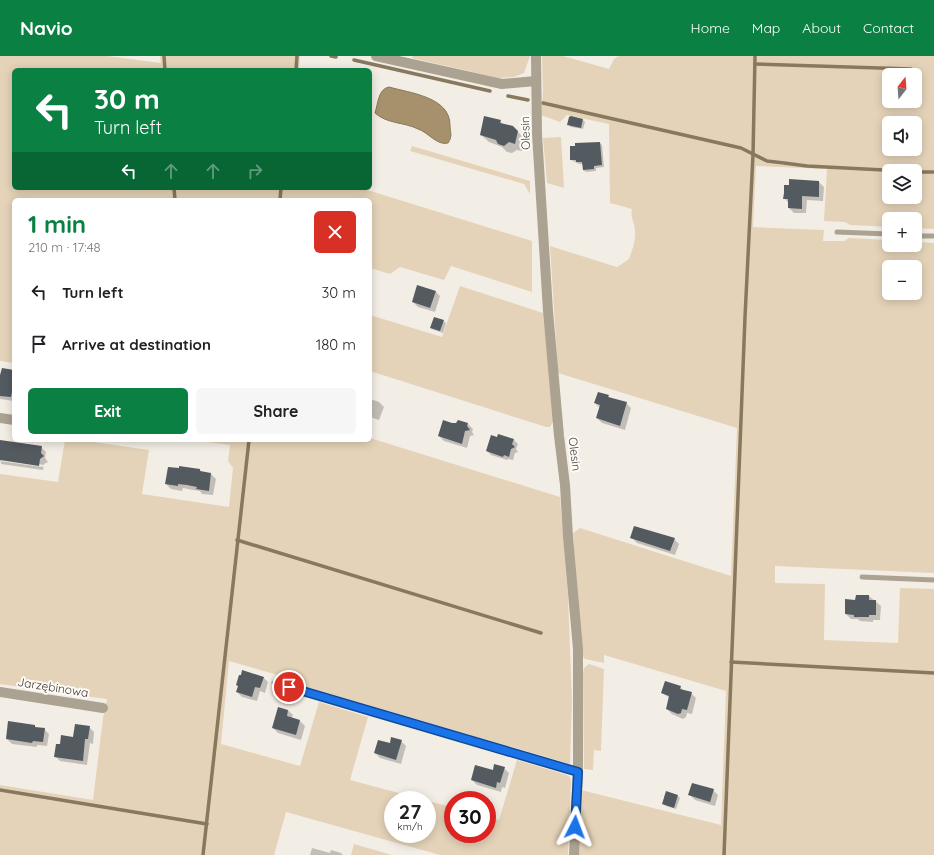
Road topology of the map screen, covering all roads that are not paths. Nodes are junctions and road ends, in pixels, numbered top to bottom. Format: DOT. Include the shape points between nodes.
graph roads {
  1 [pos="376,56"];
  2 [pos="536,56"];
  3 [pos="536,80"];
  4 [pos="837,232"];
  5 [pos="882,234"];
  6 [pos="922,236"];
  7 [pos="934,236"];
  8 [pos="0,418"];
  9 [pos="12,420"];
  10 [pos="862,577"];
  11 [pos="934,580"];
  12 [pos="274,683"];
  13 [pos="0,692"];
  14 [pos="103,708"];
  15 [pos="578,772"];
  16 [pos="574,855"];
  1 -- 3 [label="street" via="502,84"];
  2 -- 3 [label="street, Olesin"];
  3 -- 15 [label="street, Olesin" via="548,311 578,649"];
  4 -- 5 [label="lane"];
  6 -- 7 [label="lane"];
  8 -- 9 [label="street"];
  10 -- 11 [label="lane"];
  12 -- 15 [label="lane"];
  13 -- 14 [label="street, Jarzębinowa"];
  15 -- 16 [label="street, Olesin"];
}
